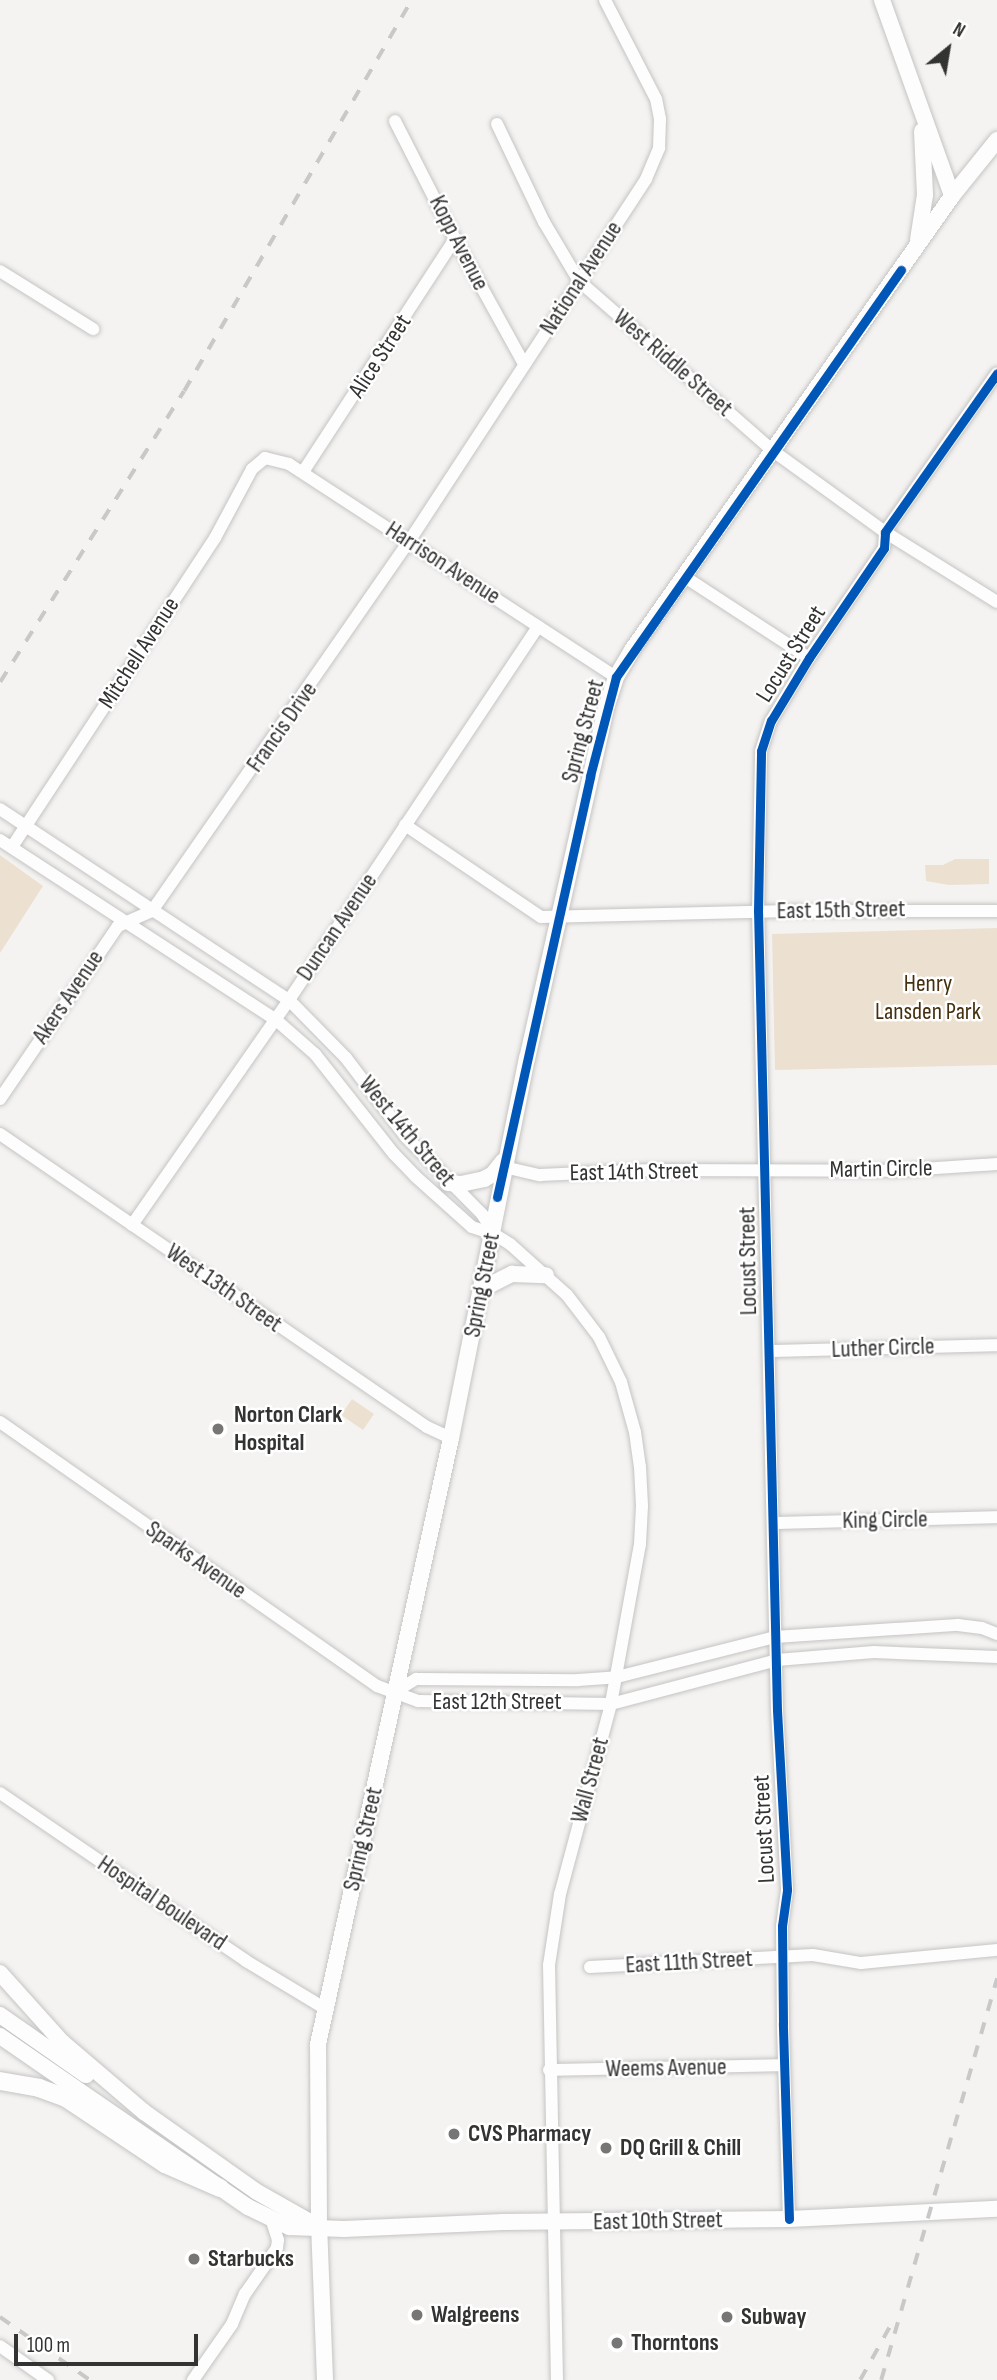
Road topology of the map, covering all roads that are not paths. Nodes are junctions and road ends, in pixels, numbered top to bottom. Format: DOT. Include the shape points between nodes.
graph roads {
  1 [pos="606,0"];
  2 [pos="882,0"];
  3 [pos="921,114"];
  4 [pos="395,121"];
  5 [pos="496,124"];
  6 [pos="997,140"];
  7 [pos="952,196"];
  8 [pos="455,239"];
  9 [pos="916,248"];
  10 [pos="0,271"];
  11 [pos="579,281"];
  12 [pos="93,329"];
  13 [pos="524,364"];
  14 [pos="997,373"];
  15 [pos="774,451"];
  16 [pos="265,458"];
  17 [pos="303,472"];
  18 [pos="885,532"];
  19 [pos="410,540"];
  20 [pos="685,577"];
  21 [pos="997,602"];
  22 [pos="538,626"];
  23 [pos="809,658"];
  24 [pos="616,677"];
  25 [pos="0,809"];
  26 [pos="405,825"];
  27 [pos="25,826"];
  28 [pos="0,840"];
  29 [pos="12,847"];
  30 [pos="152,911"];
  31 [pos="758,911"];
  32 [pos="997,911"];
  33 [pos="559,914"];
  34 [pos="128,920"];
  35 [pos="289,1000"];
  36 [pos="275,1019"];
  37 [pos="0,1099"];
  38 [pos="0,1134"];
  39 [pos="505,1161"];
  40 [pos="997,1164"];
  41 [pos="766,1169"];
  42 [pos="448,1182"];
  43 [pos="132,1225"];
  44 [pos="494,1234"];
  45 [pos="546,1275"];
  46 [pos="482,1289"];
  47 [pos="997,1345"];
  48 [pos="770,1352"];
  49 [pos="0,1422"];
  50 [pos="451,1438"];
  51 [pos="997,1517"];
  52 [pos="773,1523"];
  53 [pos="997,1634"];
  54 [pos="775,1637"];
  55 [pos="997,1657"];
  56 [pos="777,1660"];
  57 [pos="617,1677"];
  58 [pos="395,1692"];
  59 [pos="611,1704"];
  60 [pos="0,1793"];
  61 [pos="997,1950"];
  62 [pos="783,1956"];
  63 [pos="590,1967"];
  64 [pos="0,1973"];
  65 [pos="326,2009"];
  66 [pos="0,2015"];
  67 [pos="0,2036"];
  68 [pos="784,2065"];
  69 [pos="549,2070"];
  70 [pos="0,2081"];
  71 [pos="144,2112"];
  72 [pos="220,2188"];
  73 [pos="997,2209"];
  74 [pos="789,2219"];
  75 [pos="272,2221"];
  76 [pos="553,2222"];
  77 [pos="319,2227"];
  78 [pos="0,2346"];
  79 [pos="48,2380"];
  80 [pos="193,2380"];
  81 [pos="324,2380"];
  82 [pos="557,2380"];
  1 -- 11 [label="street, National Avenue" via="656,99 659,148 646,179"];
  2 -- 3 [label="main road"];
  3 -- 7 [label="main road"];
  3 -- 9 [label="main road" via="925,195"];
  4 -- 8 [label="street, Kopp Avenue"];
  5 -- 11 [label="street, West Riddle Street"];
  6 -- 7 [label="main road, Spring Street"];
  7 -- 9 [label="main road, Spring Street"];
  8 -- 13 [label="street, Kopp Avenue"];
  8 -- 17 [label="street, Alice Street"];
  9 -- 15 [label="main road, Spring Street"];
  10 -- 12 [label="street"];
  11 -- 13 [label="street, National Avenue"];
  11 -- 15 [label="street, West Riddle Street"];
  13 -- 19 [label="street, National Avenue"];
  14 -- 18 [label="street, Locust Street"];
  15 -- 18 [label="street, West Riddle Street"];
  15 -- 20 [label="main road, Spring Street"];
  16 -- 17 [label="street, Harrison Avenue"];
  16 -- 27 [label="street, Mitchell Avenue" via="253,469 215,538"];
  17 -- 19 [label="street, Harrison Avenue"];
  18 -- 21 [label="street, West Riddle Street"];
  18 -- 23 [label="street, Locust Street" via="884,548"];
  19 -- 22 [label="street, Harrison Avenue"];
  19 -- 30 [label="street, Francis Drive"];
  20 -- 23 [label="street"];
  20 -- 24 [label="main road, Spring Street"];
  22 -- 24 [label="street, Harrison Avenue"];
  22 -- 26 [label="street, Duncan Avenue"];
  23 -- 31 [label="street, Locust Street" via="771,721 761,751"];
  24 -- 33 [label="main road, Spring Street"];
  25 -- 27 [label="street, West 14th Street"];
  26 -- 33 [label="street, East 15th Street" via="531,912 541,917"];
  26 -- 35 [label="street, Duncan Avenue"];
  27 -- 29 [label="street, Mitchell Avenue"];
  27 -- 30 [label="street, West 14th Street"];
  28 -- 29 [label="street, West 14th Street"];
  29 -- 34 [label="street, West 14th Street"];
  30 -- 34 [label="street, Akers Avenue"];
  30 -- 35 [label="street, West 14th Street"];
  31 -- 32 [label="street, East 15th Street"];
  31 -- 33 [label="street, East 15th Street"];
  31 -- 41 [label="street, Locust Street"];
  33 -- 39 [label="main road, Spring Street"];
  34 -- 36 [label="street, West 14th Street"];
  34 -- 37 [label="street, Akers Avenue" via="96,954"];
  35 -- 36 [label="street, Duncan Avenue"];
  35 -- 42 [label="street, West 14th Street" via="346,1058 406,1137"];
  36 -- 43 [label="street, Duncan Avenue"];
  36 -- 44 [label="street, West 14th Street" via="315,1054 415,1176 472,1227"];
  38 -- 43 [label="street, West 13th Street"];
  39 -- 41 [label="street, East 14th Street" via="540,1175"];
  39 -- 42 [label="main road" via="484,1179"];
  39 -- 44 [label="main road, Spring Street"];
  40 -- 41 [label="street, Martin Circle" via="892,1171"];
  41 -- 48 [label="street, Locust Street"];
  42 -- 44 [label="street, West 14th Street" via="482,1214"];
  43 -- 50 [label="street, West 13th Street" via="427,1427"];
  44 -- 45 [label="street, Wall Street"];
  44 -- 46 [label="main road, Spring Street"];
  45 -- 46 [label="main road" via="512,1274"];
  45 -- 57 [label="street, Wall Street" via="599,1337 619,1378 635,1432 642,1525"];
  46 -- 50 [label="main road, Spring Street"];
  47 -- 48 [label="street, Luther Circle"];
  48 -- 52 [label="street, Locust Street"];
  49 -- 58 [label="street, Sparks Avenue" via="377,1686"];
  50 -- 58 [label="main road, Spring Street"];
  51 -- 52 [label="street, King Circle"];
  52 -- 54 [label="street, Locust Street"];
  53 -- 54 [label="street, East 12th Street" via="958,1625"];
  54 -- 56 [label="street, Locust Street"];
  54 -- 57 [label="street, East 12th Street"];
  55 -- 56 [label="street, East 12th Street" via="874,1652"];
  56 -- 59 [label="street, East 12th Street"];
  56 -- 62 [label="street, Locust Street" via="787,1889"];
  57 -- 58 [label="street, East 12th Street" via="416,1679"];
  57 -- 59 [label="street, Wall Street"];
  58 -- 59 [label="street, East 12th Street" via="418,1701"];
  58 -- 65 [label="main road, Spring Street"];
  59 -- 69 [label="street, Wall Street" via="554,1922 548,1987"];
  60 -- 65 [label="street, Hospital Boulevard" via="250,1963"];
  61 -- 62 [label="street, East 11th Street" via="861,1963 813,1955"];
  62 -- 63 [label="street, East 11th Street"];
  62 -- 68 [label="street, Locust Street"];
  64 -- 71 [label="main road" via="62,2042"];
  65 -- 77 [label="main road, Spring Street" via="316,2067"];
  66 -- 71 [label="main road"];
  67 -- 72 [label="main road"];
  68 -- 69 [label="street, Weems Avenue"];
  68 -- 74 [label="street, Locust Street"];
  69 -- 76 [label="street, Wall Street"];
  70 -- 72 [label="highway" via="65,2098 165,2164"];
  71 -- 77 [label="main road" via="257,2192"];
  72 -- 75 [label="main road"];
  73 -- 74 [label="main road, East 10th Street"];
  74 -- 76 [label="main road, East 10th Street"];
  75 -- 77 [label="main road, East 10th Street" via="289,2227"];
  75 -- 80 [label="street" via="277,2248"];
  76 -- 77 [label="main road, East 10th Street"];
  76 -- 82 [label="street, Wall Street"];
  77 -- 81 [label="main road, Spring Street"];
  78 -- 79 [label="street"];
}
